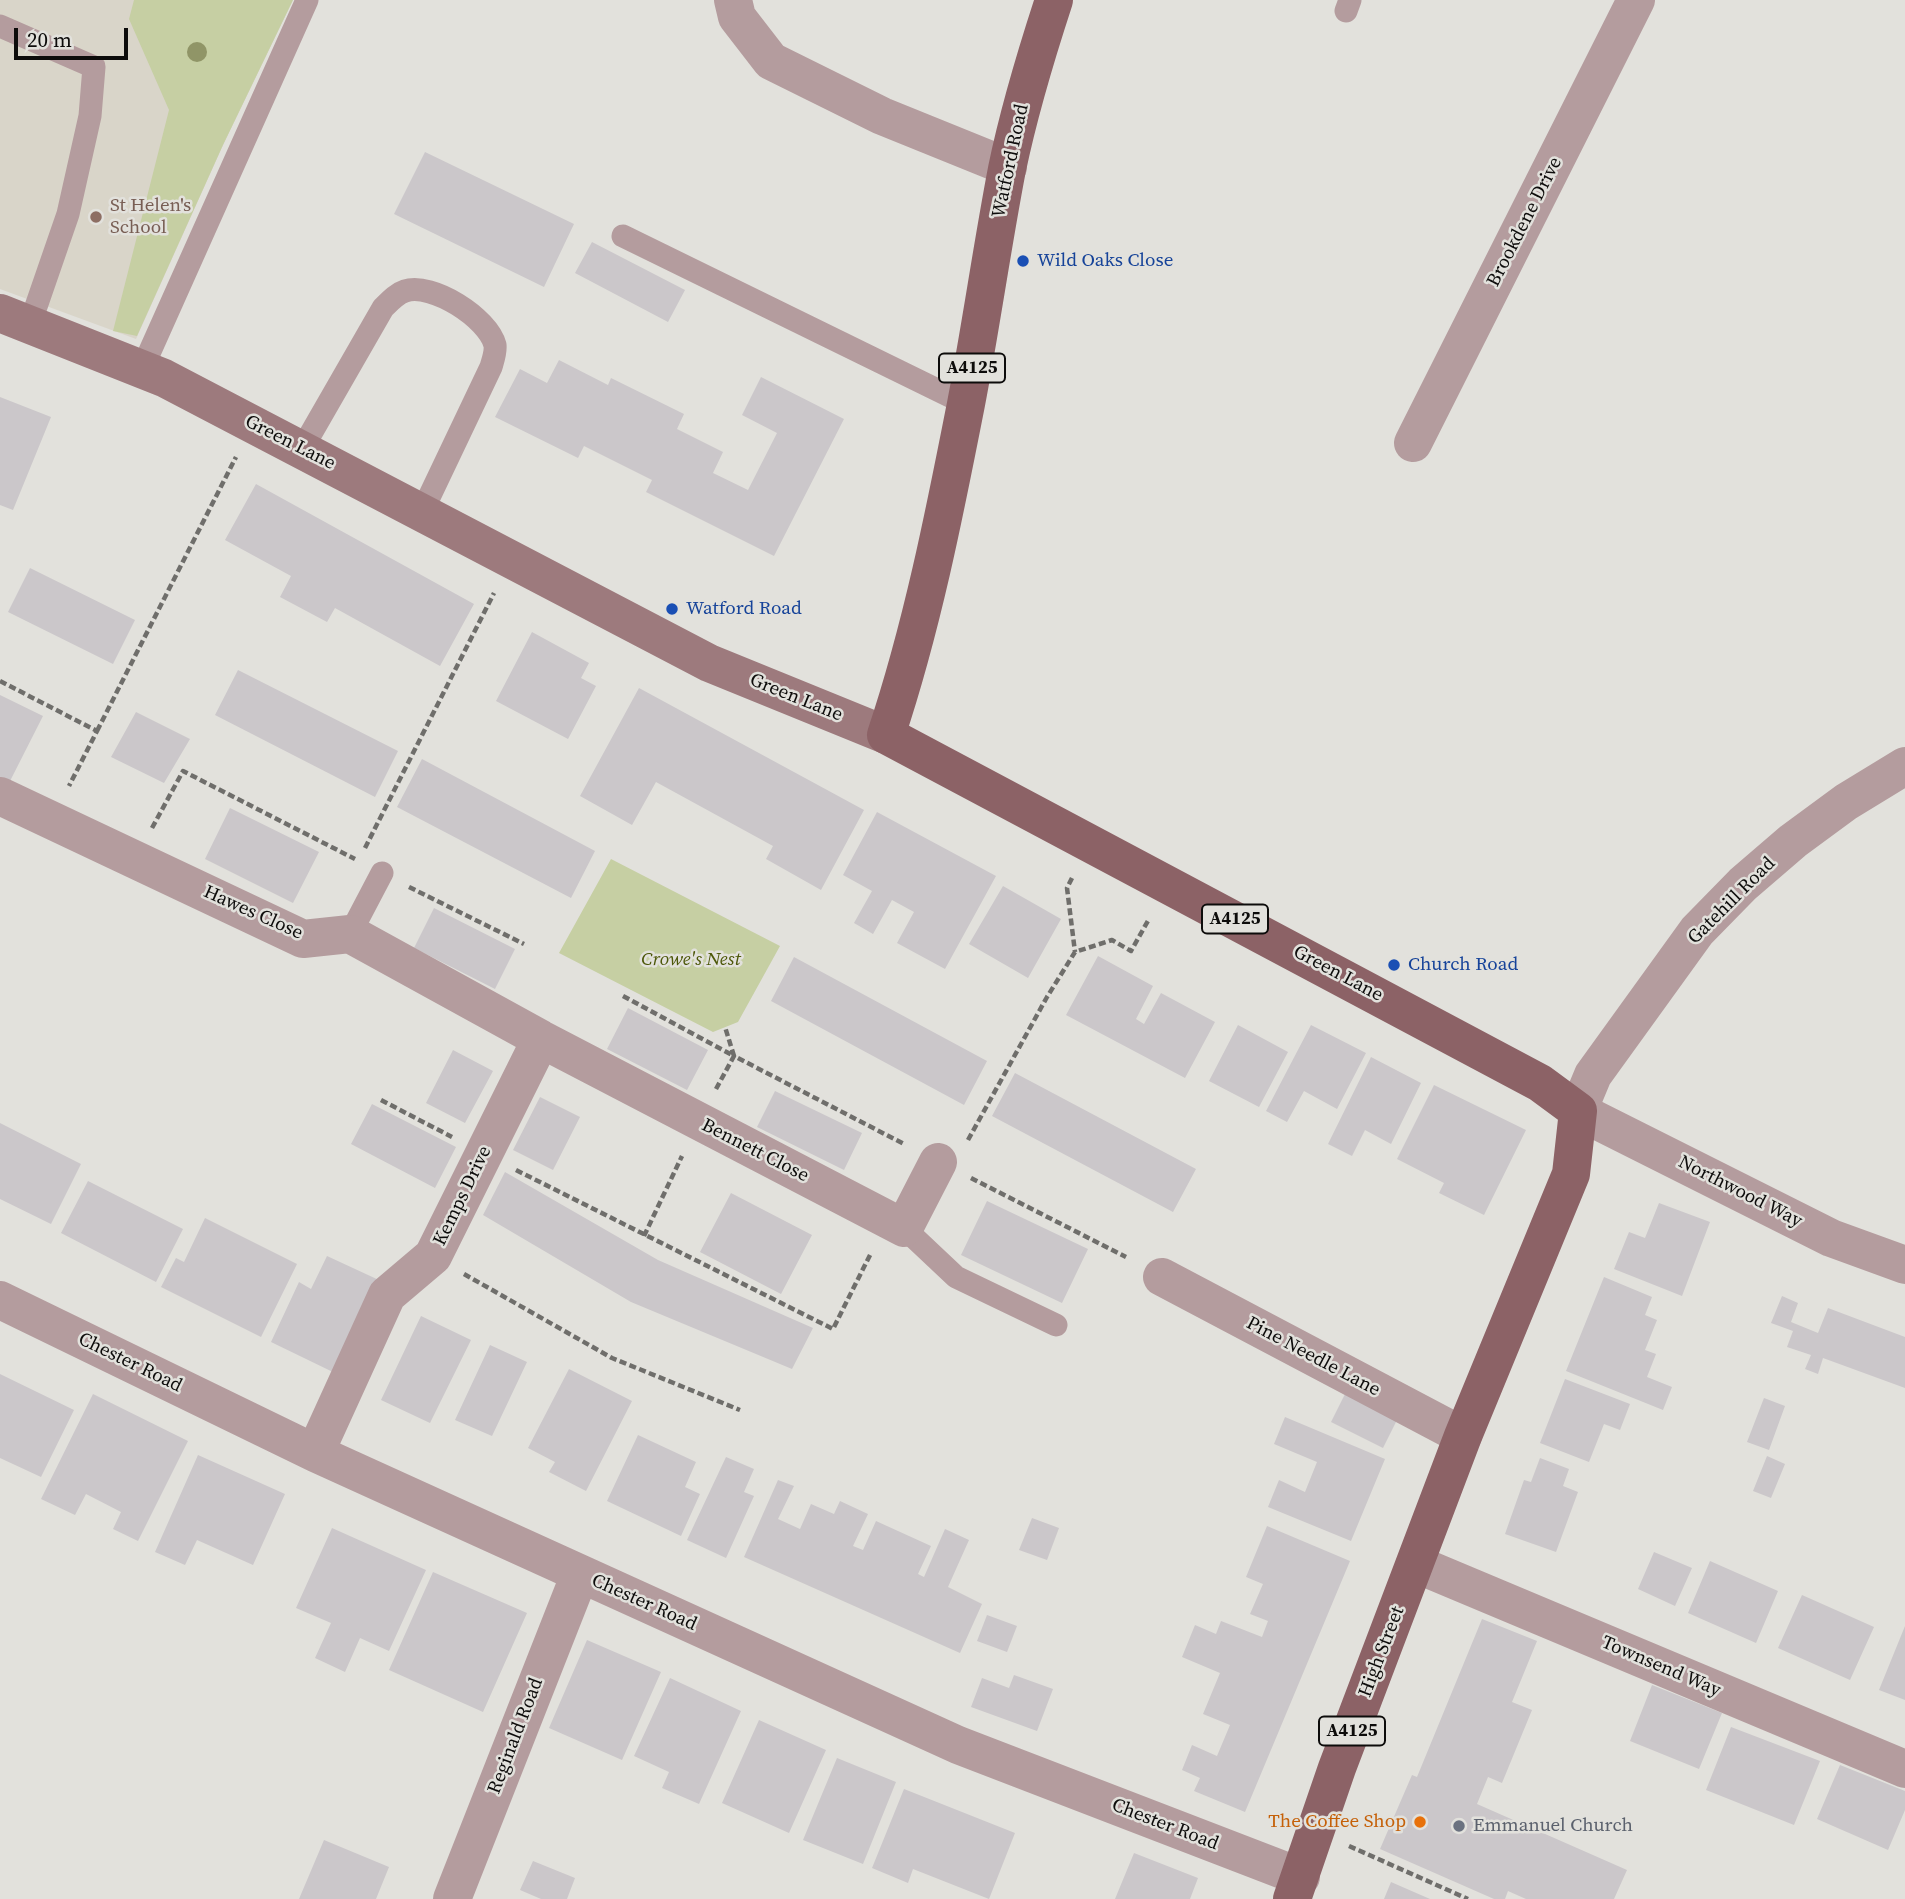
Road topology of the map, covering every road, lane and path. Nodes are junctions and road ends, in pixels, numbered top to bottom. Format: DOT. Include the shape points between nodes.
graph roads {
  1 [pos="307,0"];
  2 [pos="733,0"];
  3 [pos="1054,0"];
  4 [pos="1636,0"];
  5 [pos="0,26"];
  6 [pos="1008,167"];
  7 [pos="623,236"];
  8 [pos="15,319"];
  9 [pos="142,369"];
  10 [pos="966,404"];
  11 [pos="253,424"];
  12 [pos="1413,443"];
  13 [pos="302,449"];
  14 [pos="422,512"];
  15 [pos="512,558"];
  16 [pos="0,681"];
  17 [pos="97,730"];
  18 [pos="886,735"];
  19 [pos="1905,766"];
  20 [pos="0,796"];
  21 [pos="52,820"];
  22 [pos="1091,842"];
  23 [pos="136,859"];
  24 [pos="358,861"];
  25 [pos="382,873"];
  26 [pos="1169,883"];
  27 [pos="350,934"];
  28 [pos="524,944"];
  29 [pos="1075,952"];
  30 [pos="623,996"];
  31 [pos="725,1027"];
  32 [pos="541,1039"];
  33 [pos="734,1056"];
  34 [pos="382,1100"];
  35 [pos="1578,1111"];
  36 [pos="699,1122"];
  37 [pos="484,1153"];
  38 [pos="945,1165"];
  39 [pos="896,1223"];
  40 [pos="644,1236"];
  41 [pos="433,1256"];
  42 [pos="1126,1257"];
  43 [pos="1905,1265"];
  44 [pos="1162,1278"];
  45 [pos="0,1300"];
  46 [pos="1056,1325"];
  47 [pos="740,1410"];
  48 [pos="1463,1436"];
  49 [pos="314,1453"];
  50 [pos="1416,1564"];
  51 [pos="580,1574"];
  52 [pos="1905,1769"];
  53 [pos="1348,1846"];
  54 [pos="1296,1888"];
  55 [pos="452,1899"];
  56 [pos="1468,1899"];
  1 -- 9 [label="lane"];
  2 -- 6 [label="street" via="737,17 771,61 882,116"];
  3 -- 6 [label="main road, Watford Road / A4125" via="1033,62"];
  4 -- 12 [label="street, Brookdene Drive"];
  5 -- 8 [label="lane" via="94,67 90,116 68,214"];
  6 -- 10 [label="main road, Watford Road / A4125"];
  7 -- 10 [label="lane"];
  8 -- 9 [label="main road, Green Lane"];
  9 -- 11 [label="main road, Green Lane"];
  10 -- 18 [label="main road, Watford Road / A4125" via="924,602"];
  11 -- 13 [label="main road, Green Lane"];
  11 -- 17 [label="path"];
  13 -- 14 [label="main road, Green Lane"];
  13 -- 14 [label="lane" via="383,308 407,290 425,290 449,299 489,332 496,348"];
  14 -- 15 [label="main road, Green Lane"];
  15 -- 18 [label="main road, Green Lane" via="709,663"];
  15 -- 24 [label="path"];
  16 -- 17 [label="path"];
  17 -- 21 [label="path"];
  18 -- 22 [label="main road, Green Lane / A4125"];
  19 -- 35 [label="street, Gatehill Road" via="1793,841 1697,931 1592,1075"];
  20 -- 21 [label="street, Hawes Close"];
  21 -- 23 [label="street, Hawes Close"];
  22 -- 26 [label="main road, Green Lane / A4125"];
  22 -- 29 [label="path" via="1067,888"];
  23 -- 24 [label="path" via="183,771"];
  23 -- 27 [label="street, Hawes Close" via="303,939"];
  24 -- 25 [label="path"];
  25 -- 27 [label="lane"];
  25 -- 28 [label="path"];
  26 -- 29 [label="path" via="1131,951 1112,940"];
  26 -- 35 [label="main road, Green Lane / A4125" via="1541,1083"];
  27 -- 32 [label="street"];
  29 -- 38 [label="path"];
  30 -- 33 [label="path"];
  31 -- 33 [label="path"];
  32 -- 36 [label="street, Bennett Close"];
  32 -- 37 [label="street, Kemps Drive"];
  33 -- 36 [label="path"];
  33 -- 38 [label="path"];
  34 -- 37 [label="path"];
  35 -- 43 [label="street, Northwood Way" via="1831,1238"];
  35 -- 48 [label="main road, A4125" via="1571,1174"];
  36 -- 39 [label="street, Bennett Close"];
  36 -- 40 [label="path"];
  37 -- 40 [label="path"];
  37 -- 41 [label="street, Kemps Drive"];
  38 -- 39 [label="street"];
  38 -- 42 [label="path"];
  39 -- 40 [label="path" via="833,1329"];
  39 -- 46 [label="lane" via="956,1278"];
  41 -- 47 [label="path" via="612,1358"];
  41 -- 49 [label="street, Kemps Drive" via="387,1295"];
  44 -- 48 [label="street, Pine Needle Lane"];
  45 -- 49 [label="street, Chester Road"];
  48 -- 50 [label="main road, A4125"];
  49 -- 51 [label="street, Chester Road"];
  50 -- 52 [label="street, Townsend Way"];
  50 -- 54 [label="main road, High Street / A4125"];
  51 -- 54 [label="street, Chester Road" via="958,1745"];
  51 -- 55 [label="street, Reginald Road"];
  53 -- 56 [label="path"];
}
